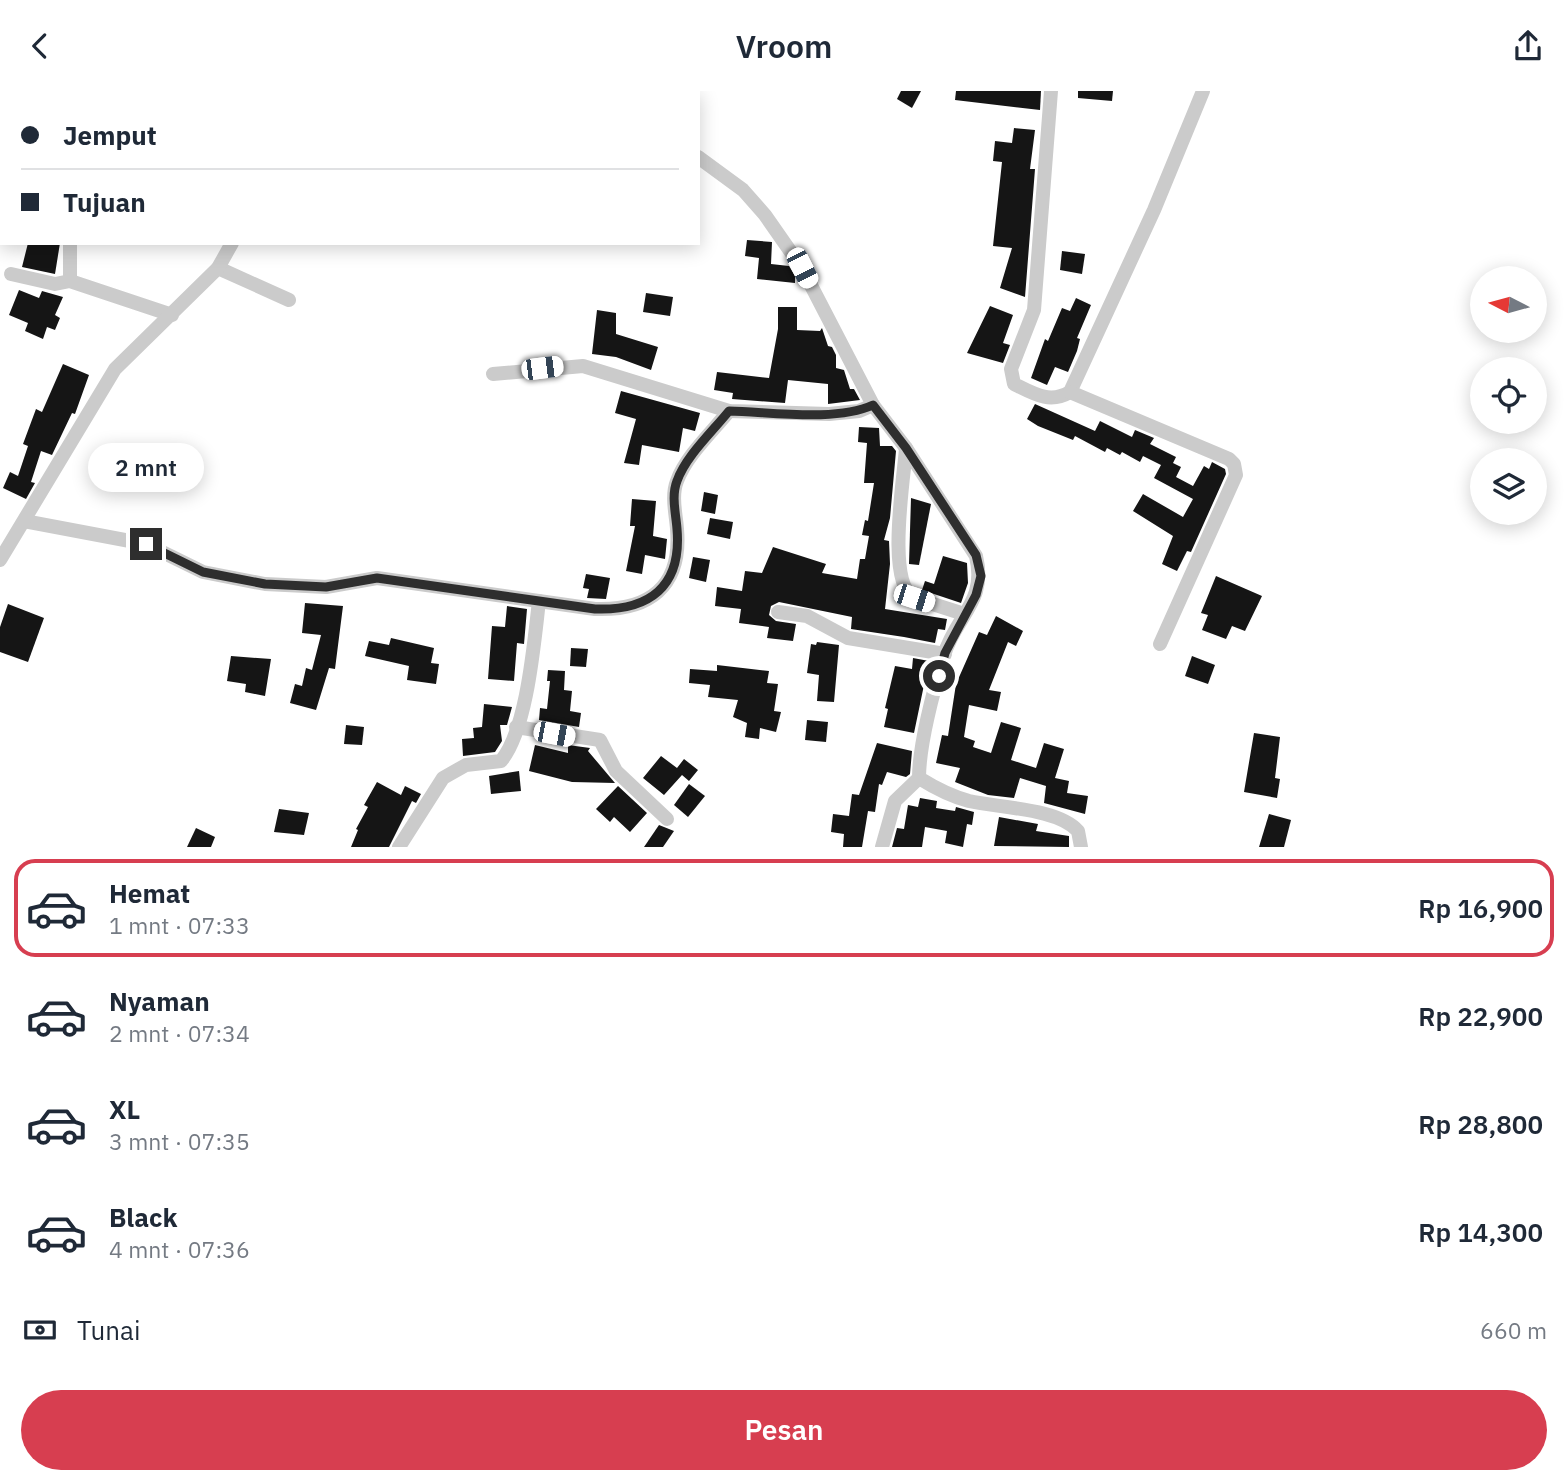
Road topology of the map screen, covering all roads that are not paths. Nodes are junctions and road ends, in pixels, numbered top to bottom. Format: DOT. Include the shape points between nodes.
graph roads {
  1 [pos="1051,91"];
  2 [pos="1203,91"];
  3 [pos="700,158"];
  4 [pos="70,245"];
  5 [pos="231,245"];
  6 [pos="218,268"];
  7 [pos="12,274"];
  8 [pos="70,281"];
  9 [pos="289,300"];
  10 [pos="173,315"];
  11 [pos="493,374"];
  12 [pos="1070,392"];
  13 [pos="873,405"];
  14 [pos="729,411"];
  15 [pos="906,448"];
  16 [pos="24,521"];
  17 [pos="0,560"];
  18 [pos="539,601"];
  19 [pos="778,612"];
  20 [pos="964,614"];
  21 [pos="1160,644"];
  22 [pos="945,653"];
  23 [pos="516,727"];
  24 [pos="919,778"];
  25 [pos="667,819"];
  26 [pos="399,847"];
  27 [pos="882,847"];
  28 [pos="1082,847"];
  1 -- 12 [label="street" via="1034,310 1011,369 1014,384 1037,396 1059,399"];
  2 -- 12 [label="street"];
  3 -- 13 [label="street" via="743,190 765,215 802,268"];
  4 -- 8 [label="street"];
  5 -- 6 [label="street"];
  6 -- 9 [label="street"];
  6 -- 10 [label="street"];
  7 -- 8 [label="street" via="55,284"];
  8 -- 10 [label="street"];
  10 -- 16 [label="street" via="115,369"];
  11 -- 14 [label="street" via="583,366"];
  12 -- 21 [label="street" via="1229,459 1236,468"];
  13 -- 14 [label="street" via="829,414"];
  13 -- 15 [label="street"];
  14 -- 18 [label="street" via="675,484 678,555 673,575 657,592 622,610"];
  15 -- 20 [label="street" via="976,555 981,576"];
  15 -- 20 [label="street" via="899,534 901,583 914,598"];
  16 -- 17 [label="street"];
  16 -- 18 [label="street" via="146,544 203,572 232,579 326,587 377,578"];
  18 -- 23 [label="street" via="530,675"];
  19 -- 22 [label="street" via="807,616 848,638"];
  20 -- 22 [label="street"];
  22 -- 24 [label="street"];
  23 -- 25 [label="street" via="600,740 616,771"];
  23 -- 26 [label="street" via="511,749 501,761 466,765 443,778"];
  24 -- 27 [label="street" via="895,801"];
  24 -- 28 [label="street" via="968,801 1061,818 1078,831"];
}
